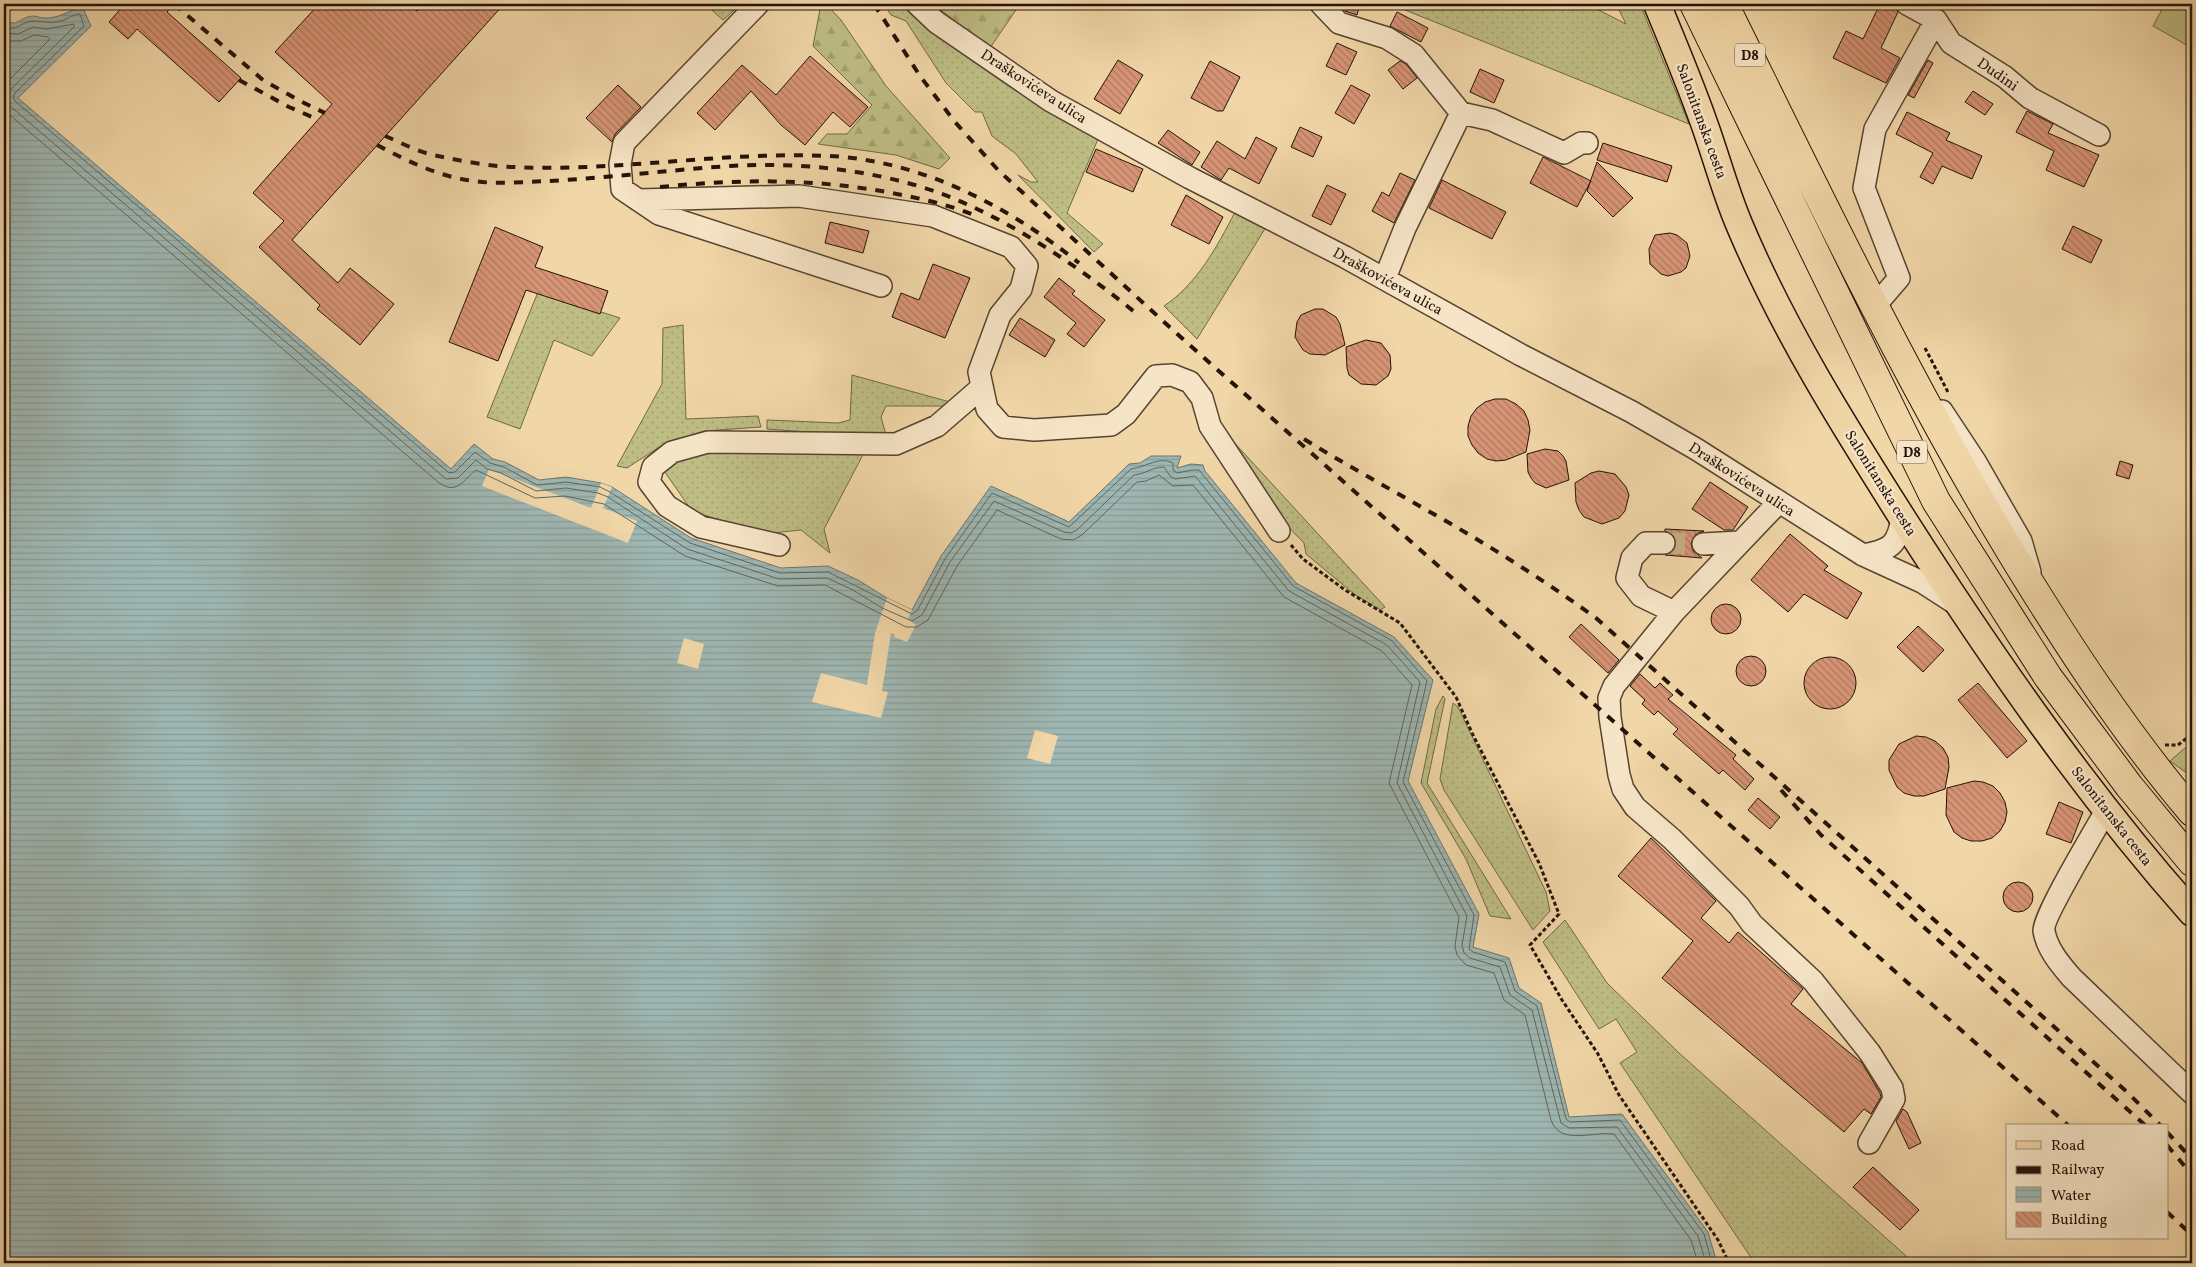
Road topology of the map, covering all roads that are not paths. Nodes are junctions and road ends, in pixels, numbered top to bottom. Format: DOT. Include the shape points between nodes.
graph roads {
  1 [pos="758,4"];
  2 [pos="917,4"];
  3 [pos="1321,4"];
  4 [pos="1657,4"];
  5 [pos="1694,4"];
  6 [pos="1724,4"];
  7 [pos="1907,4"];
  8 [pos="1936,20"];
  9 [pos="1461,113"];
  10 [pos="2099,135"];
  11 [pos="1587,143"];
  12 [pos="638,200"];
  13 [pos="1385,278"];
  14 [pos="881,286"];
  15 [pos="1874,307"];
  16 [pos="982,387"];
  17 [pos="1778,503"];
  18 [pos="1902,517"];
  19 [pos="1279,531"];
  20 [pos="1740,542"];
  21 [pos="1664,543"];
  22 [pos="1703,544"];
  23 [pos="779,545"];
  24 [pos="1863,555"];
  25 [pos="1959,607"];
  26 [pos="1674,612"];
  27 [pos="2107,810"];
  28 [pos="2192,812"];
  29 [pos="2192,862"];
  30 [pos="2192,913"];
  31 [pos="2192,1093"];
  32 [pos="1868,1143"];
  1 -- 12 [label="street" via="624,143 620,164 622,189"];
  2 -- 13 [label="street, Draškovićeva ulica" via="936,22 1051,101 1190,178"];
  3 -- 9 [label="street" via="1339,24 1387,38 1414,55"];
  4 -- 18 [label="main road, Salonitanska cesta" via="1703,119 1739,223 1774,297 1849,433"];
  5 -- 29 [label="highway, D8" via="1936,501 2048,677 2129,786"];
  6 -- 15 [label="highway, D8"];
  7 -- 8 [label="street, Dudini"];
  8 -- 10 [label="street, Dudini" via="1950,43 2005,77 2030,98"];
  8 -- 15 [label="street" via="1875,129 1864,188 1899,278"];
  9 -- 11 [label="street" via="1492,120 1564,153"];
  9 -- 13 [label="street" via="1405,228"];
  12 -- 14 [label="street" via="658,214"];
  12 -- 16 [label="street" via="799,196 933,216 1011,247 1028,266 1021,289 1000,315 979,372"];
  13 -- 17 [label="street, Draškovićeva ulica" via="1521,355 1632,412"];
  15 -- 28 [label="highway, D8" via="1967,480 2036,594 2102,696 2156,770"];
  16 -- 19 [label="street" via="987,408 1003,427 1034,430 1111,426 1126,414 1156,376 1172,374 1190,382 1202,398 1210,426"];
  16 -- 23 [label="street" via="937,426 896,444 708,442 672,452 653,468 649,482 667,506 688,519 702,527"];
  17 -- 20 [label="street"];
  17 -- 24 [label="street, Draškovićeva ulica"];
  18 -- 24 [label="street" via="1900,532 1894,542 1883,551"];
  18 -- 25 [label="main road, Salonitanska cesta"];
  20 -- 22 [label="street"];
  20 -- 26 [label="street"];
  21 -- 26 [label="street" via="1646,543 1632,558 1628,578 1641,596"];
  24 -- 25 [label="street, Draškovićeva ulica" via="1922,582"];
  25 -- 27 [label="main road, Salonitanska cesta" via="2050,737"];
  26 -- 32 [label="street" via="1614,686 1609,698 1623,789 1635,807 1672,839 1739,906 1752,924 1813,981 1870,1053 1892,1088 1894,1099"];
  27 -- 30 [label="main road, Salonitanska cesta"];
  27 -- 31 [label="street" via="2053,908 2044,929 2048,944 2056,960 2071,977"];
}
